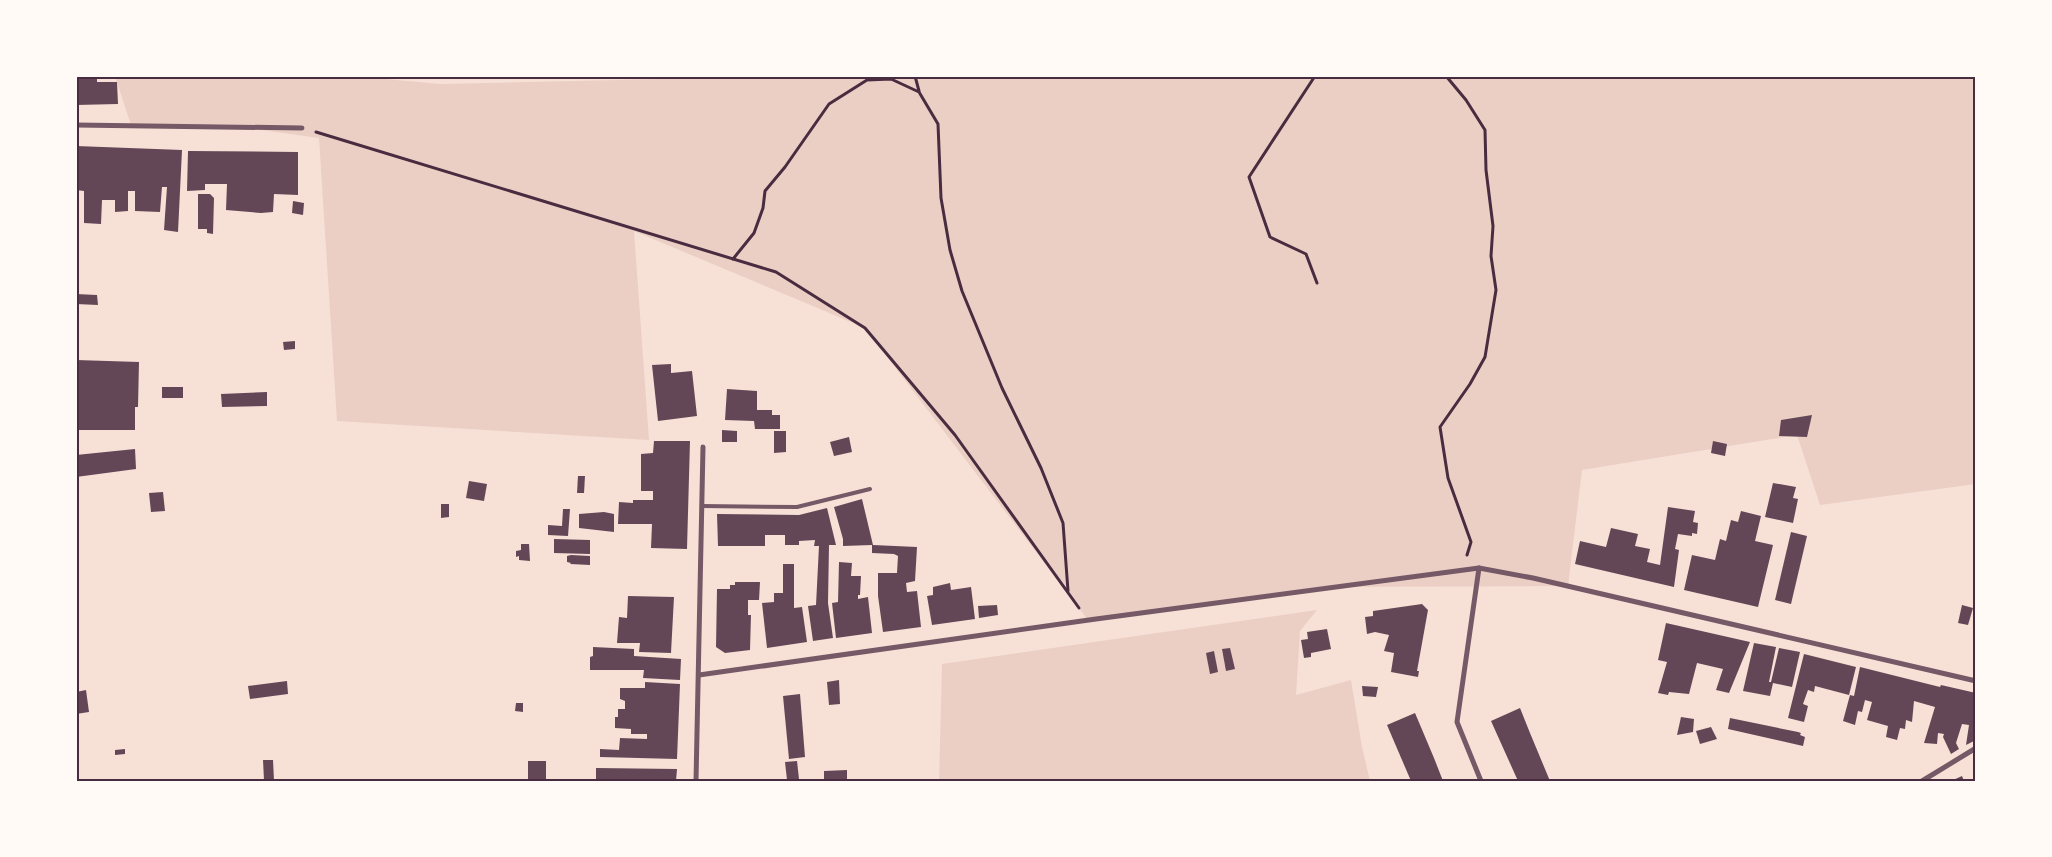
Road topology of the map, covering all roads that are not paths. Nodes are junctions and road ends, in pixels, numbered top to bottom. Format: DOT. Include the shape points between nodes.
graph roads {
  1 [pos="76,125"];
  2 [pos="302,128"];
  3 [pos="703,447"];
  4 [pos="870,488"];
  5 [pos="702,506"];
  6 [pos="1479,568"];
  7 [pos="699,675"];
  8 [pos="1976,681"];
  9 [pos="1976,748"];
  10 [pos="696,781"];
  11 [pos="1481,781"];
  12 [pos="1922,781"];
  1 -- 2 [label="street"];
  3 -- 5 [label="street"];
  4 -- 5 [label="lane" via="797,506"];
  5 -- 7 [label="street"];
  6 -- 7 [label="street"];
  6 -- 8 [label="street"];
  6 -- 11 [label="street" via="1457,722"];
  7 -- 10 [label="street"];
  9 -- 12 [label="street"];
}
